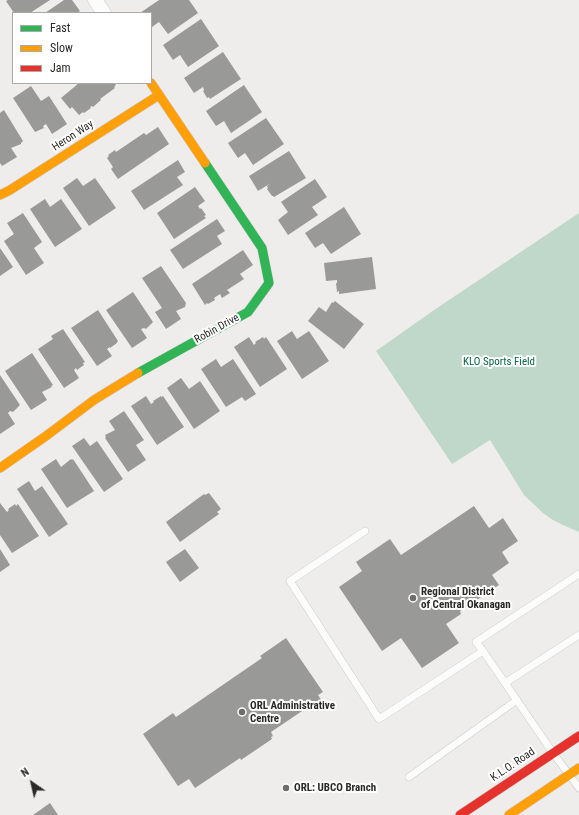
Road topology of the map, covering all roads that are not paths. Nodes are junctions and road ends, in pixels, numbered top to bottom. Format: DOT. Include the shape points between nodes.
graph roads {
  1 [pos="95,0"];
  2 [pos="103,12"];
  3 [pos="152,84"];
  4 [pos="159,95"];
  5 [pos="0,195"];
  6 [pos="0,468"];
  7 [pos="365,531"];
  8 [pos="579,574"];
  9 [pos="579,635"];
  10 [pos="483,651"];
  11 [pos="505,683"];
  12 [pos="517,700"];
  13 [pos="579,736"];
  14 [pos="552,753"];
  15 [pos="579,768"];
  16 [pos="569,775"];
  17 [pos="409,776"];
  18 [pos="579,788"];
  19 [pos="460,815"];
  20 [pos="509,815"];
  1 -- 2 [label="street"];
  3 -- 4 [label="street, Robin Drive"];
  4 -- 5 [label="street, Heron Way"];
  4 -- 6 [label="street, Robin Drive" via="262,248 269,283 248,312 94,400"];
  7 -- 10 [label="lane" via="290,581 380,719"];
  8 -- 10 [label="lane" via="476,642"];
  9 -- 11 [label="lane"];
  10 -- 11 [label="lane"];
  11 -- 12 [label="lane"];
  12 -- 14 [label="lane"];
  12 -- 17 [label="lane"];
  13 -- 14 [label="street, K.L.O. Road"];
  14 -- 16 [label="lane"];
  14 -- 19 [label="street, K.L.O. Road"];
  15 -- 16 [label="street"];
  16 -- 18 [label="lane"];
  16 -- 20 [label="street"];
}
